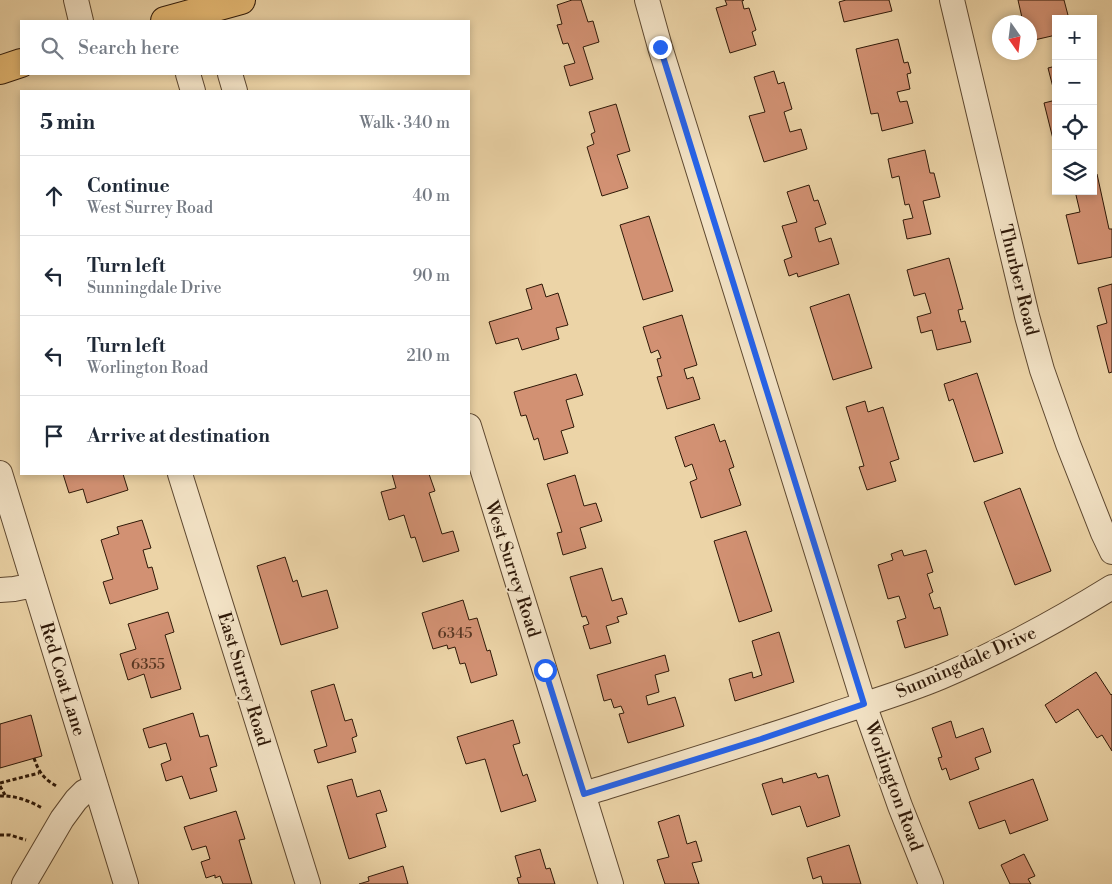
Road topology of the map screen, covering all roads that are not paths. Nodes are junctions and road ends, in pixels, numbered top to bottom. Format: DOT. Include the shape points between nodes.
graph roads {
  1 [pos="76,0"];
  2 [pos="241,0"];
  3 [pos="647,0"];
  4 [pos="952,0"];
  5 [pos="212,15"];
  6 [pos="81,20"];
  7 [pos="177,20"];
  8 [pos="20,63"];
  9 [pos="0,70"];
  10 [pos="188,75"];
  11 [pos="230,75"];
  12 [pos="193,90"];
  13 [pos="236,90"];
  14 [pos="470,429"];
  15 [pos="0,474"];
  16 [pos="180,475"];
  17 [pos="1112,552"];
  18 [pos="34,585"];
  19 [pos="1112,588"];
  20 [pos="0,590"];
  21 [pos="864,704"];
  22 [pos="96,786"];
  23 [pos="584,794"];
  24 [pos="24,884"];
  25 [pos="126,884"];
  26 [pos="308,884"];
  27 [pos="611,884"];
  28 [pos="931,884"];
  1 -- 6 [label="street"];
  2 -- 5 [label="main road"];
  3 -- 21 [label="street, Worlington Road"];
  4 -- 17 [label="street, Thurber Road" via="1042,370"];
  5 -- 7 [label="main road"];
  8 -- 9 [label="main road"];
  10 -- 12 [label="street"];
  11 -- 13 [label="street"];
  14 -- 23 [label="street, West Surrey Road"];
  15 -- 18 [label="street, Red Coat Lane"];
  16 -- 26 [label="street, East Surrey Road"];
  18 -- 20 [label="street"];
  18 -- 22 [label="street, Red Coat Lane"];
  19 -- 21 [label="street, Sunningdale Drive" via="978,660 908,690"];
  21 -- 23 [label="street, Sunningdale Drive"];
  21 -- 28 [label="street, Worlington Road"];
  22 -- 24 [label="street" via="84,792 62,819"];
  22 -- 25 [label="street, Red Coat Lane"];
  23 -- 27 [label="street, West Surrey Road"];
}
